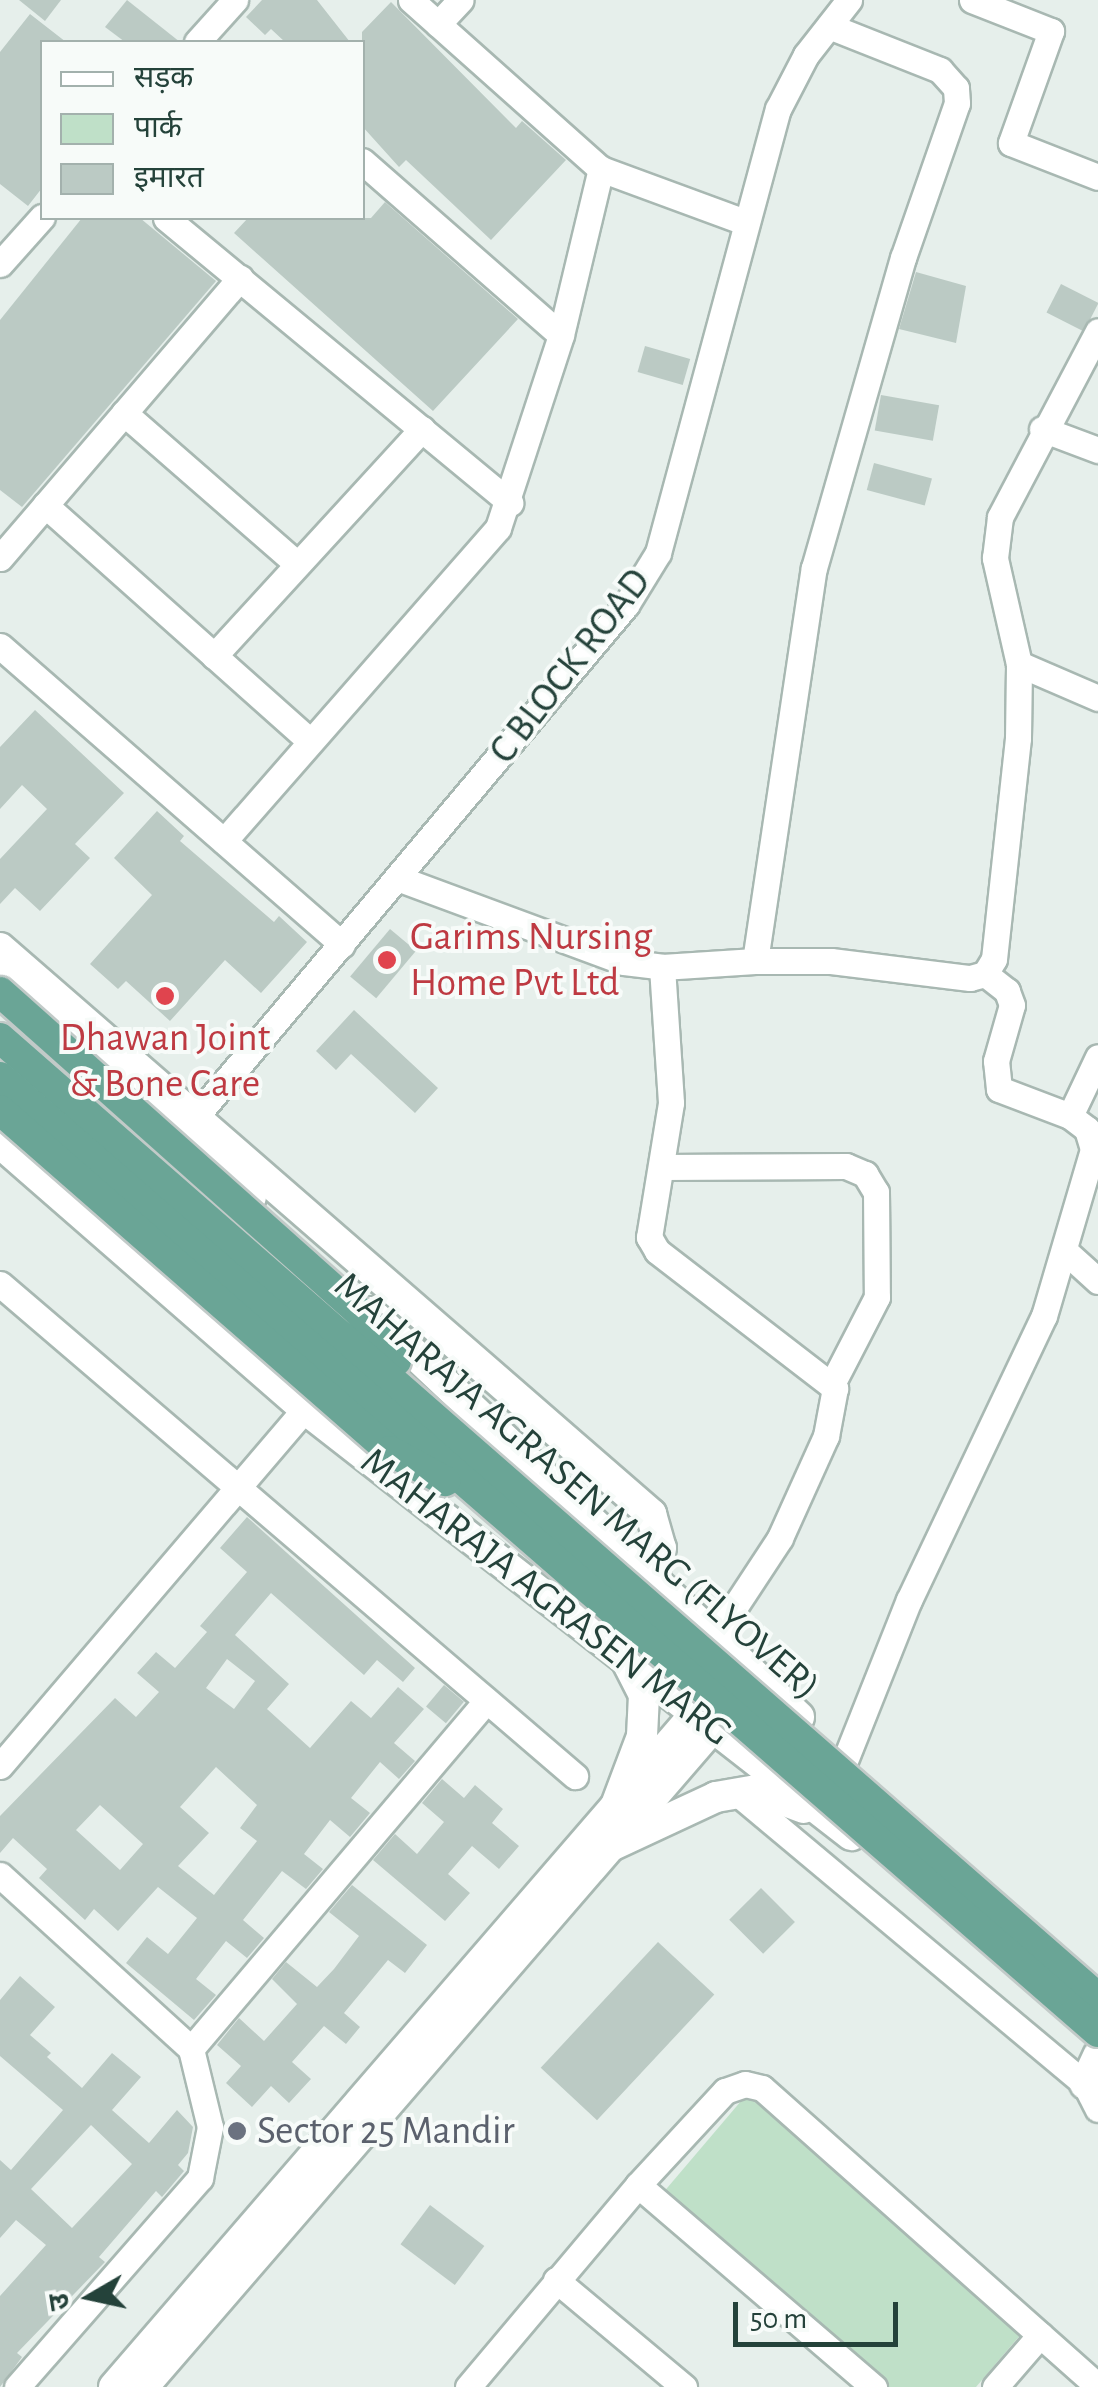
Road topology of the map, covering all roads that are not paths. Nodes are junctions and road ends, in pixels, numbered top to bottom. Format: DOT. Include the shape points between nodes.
graph roads {
  1 [pos="235,0"];
  2 [pos="411,0"];
  3 [pos="460,0"];
  4 [pos="849,0"];
  5 [pos="972,0"];
  6 [pos="438,24"];
  7 [pos="828,26"];
  8 [pos="211,38"];
  9 [pos="365,164"];
  10 [pos="601,169"];
  11 [pos="1098,177"];
  12 [pos="40,219"];
  13 [pos="168,220"];
  14 [pos="746,222"];
  15 [pos="0,264"];
  16 [pos="240,278"];
  17 [pos="1096,329"];
  18 [pos="561,335"];
  19 [pos="124,413"];
  20 [pos="1042,429"];
  21 [pos="422,430"];
  22 [pos="1098,450"];
  23 [pos="510,503"];
  24 [pos="45,505"];
  25 [pos="0,558"];
  26 [pos="297,564"];
  27 [pos="0,646"];
  28 [pos="214,656"];
  29 [pos="1018,664"];
  30 [pos="1098,698"];
  31 [pos="310,741"];
  32 [pos="224,841"];
  33 [pos="400,879"];
  34 [pos="342,944"];
  35 [pos="0,948"];
  36 [pos="756,960"];
  37 [pos="662,967"];
  38 [pos="0,972"];
  39 [pos="985,974"];
  40 [pos="0,992"];
  41 [pos="0,1038"];
  42 [pos="1098,1057"];
  43 [pos="0,1077"];
  44 [pos="0,1110"];
  45 [pos="1070,1116"];
  46 [pos="189,1124"];
  47 [pos="0,1143"];
  48 [pos="663,1167"];
  49 [pos="100,1230"];
  50 [pos="1066,1252"];
  51 [pos="1098,1281"];
  52 [pos="4,1294"];
  53 [pos="832,1384"];
  54 [pos="305,1409"];
  55 [pos="433,1410"];
  56 [pos="237,1489"];
  57 [pos="496,1508"];
  58 [pos="651,1582"];
  59 [pos="714,1640"];
  60 [pos="622,1651"];
  61 [pos="484,1704"];
  62 [pos="705,1720"];
  63 [pos="846,1758"];
  64 [pos="0,1766"];
  65 [pos="575,1776"];
  66 [pos="737,1793"];
  67 [pos="616,1808"];
  68 [pos="830,1818"];
  69 [pos="611,1846"];
  70 [pos="0,1875"];
  71 [pos="1098,1978"];
  72 [pos="1098,1998"];
  73 [pos="1098,2032"];
  74 [pos="1098,2044"];
  75 [pos="190,2049"];
  76 [pos="1094,2083"];
  77 [pos="638,2184"];
  78 [pos="556,2280"];
  79 [pos="1040,2335"];
  80 [pos="672,2383"];
  81 [pos="1098,2386"];
  82 [pos="17,2387"];
  83 [pos="114,2387"];
  84 [pos="143,2387"];
  85 [pos="468,2387"];
  86 [pos="874,2387"];
  87 [pos="995,2387"];
  1 -- 8 [label="street"];
  2 -- 6 [label="street"];
  3 -- 6 [label="street"];
  4 -- 7 [label="street, C BLOCK ROAD"];
  5 -- 11 [label="street" via="1051,32 1011,143"];
  6 -- 10 [label="street"];
  7 -- 14 [label="street, C BLOCK ROAD" via="778,109"];
  7 -- 36 [label="street" via="940,70 956,88 957,103 876,346 814,568 787,716"];
  9 -- 18 [label="street"];
  10 -- 14 [label="street"];
  10 -- 18 [label="street"];
  12 -- 15 [label="street"];
  13 -- 16 [label="street"];
  14 -- 33 [label="street, C BLOCK ROAD" via="658,553 626,605"];
  16 -- 19 [label="street"];
  16 -- 21 [label="street"];
  17 -- 20 [label="street"];
  18 -- 23 [label="street"];
  19 -- 24 [label="street"];
  19 -- 26 [label="street"];
  20 -- 22 [label="street"];
  20 -- 29 [label="street" via="1000,517 994,558"];
  21 -- 23 [label="street"];
  21 -- 26 [label="street"];
  23 -- 31 [label="street" via="479,556"];
  24 -- 25 [label="street"];
  24 -- 28 [label="street"];
  26 -- 28 [label="street"];
  27 -- 32 [label="street"];
  28 -- 31 [label="street"];
  29 -- 30 [label="street"];
  29 -- 39 [label="street" via="1010,840 994,959"];
  31 -- 32 [label="street"];
  32 -- 34 [label="street"];
  33 -- 34 [label="street, C BLOCK ROAD"];
  33 -- 37 [label="street" via="579,948"];
  34 -- 46 [label="street, C BLOCK ROAD"];
  35 -- 46 [label="main road"];
  36 -- 37 [label="street"];
  36 -- 39 [label="street"];
  37 -- 48 [label="street" via="671,1103"];
  38 -- 46 [label="main road, MAHARAJA AGRASEN MARG"];
  39 -- 45 [label="street" via="1007,990 1012,1005 993,1078 998,1089"];
  40 -- 55 [label="main road, bridge" via="360,1314"];
  41 -- 55 [label="main road, MAHARAJA AGRASEN MARG (FLYOVER), bridge"];
  42 -- 45 [label="street"];
  43 -- 57 [label="main road, MAHARAJA AGRASEN MARG (FLYOVER), bridge"];
  44 -- 57 [label="main road, bridge" via="390,1450"];
  45 -- 50 [label="street" via="1087,1129 1093,1148"];
  46 -- 49 [label="street, C BLOCK ROAD"];
  46 -- 58 [label="main road, MAHARAJA AGRASEN MARG"];
  46 -- 58 [label="main road" via="651,1514 661,1548"];
  47 -- 49 [label="main road, MAHARAJA AGRASEN MARG"];
  48 -- 53 [label="street" via="648,1219 657,1251"];
  48 -- 53 [label="street" via="846,1166 865,1174 876,1192 878,1297"];
  49 -- 54 [label="main road, MAHARAJA AGRASEN MARG"];
  50 -- 51 [label="street"];
  50 -- 63 [label="street" via="1044,1316 909,1600"];
  52 -- 56 [label="street"];
  53 -- 59 [label="street" via="826,1436 800,1496 767,1564"];
  54 -- 56 [label="street"];
  54 -- 60 [label="main road, MAHARAJA AGRASEN MARG"];
  55 -- 72 [label="main road, MAHARAJA AGRASEN MARG (FLYOVER), bridge"];
  56 -- 61 [label="street"];
  56 -- 64 [label="street"];
  57 -- 73 [label="main road, MAHARAJA AGRASEN MARG (FLYOVER), bridge"];
  58 -- 59 [label="main road, MAHARAJA AGRASEN MARG"];
  59 -- 63 [label="main road, MAHARAJA AGRASEN MARG"];
  60 -- 62 [label="main road, MAHARAJA AGRASEN MARG"];
  60 -- 67 [label="main road" via="644,1695 642,1736"];
  61 -- 65 [label="street"];
  61 -- 75 [label="street"];
  62 -- 67 [label="main road"];
  62 -- 68 [label="main road, MAHARAJA AGRASEN MARG"];
  62 -- 69 [label="main road"];
  63 -- 71 [label="main road, MAHARAJA AGRASEN MARG"];
  66 -- 68 [label="main road" via="756,1790"];
  66 -- 69 [label="main road"];
  66 -- 76 [label="street"];
  67 -- 83 [label="main road"];
  68 -- 74 [label="main road, MAHARAJA AGRASEN MARG"];
  69 -- 84 [label="main road"];
  70 -- 75 [label="street"];
  75 -- 82 [label="street" via="210,2127 200,2178"];
  77 -- 78 [label="street"];
  77 -- 79 [label="street" via="725,2091 746,2084 762,2088"];
  77 -- 86 [label="street"];
  78 -- 80 [label="street"];
  78 -- 85 [label="street"];
  79 -- 81 [label="street"];
  79 -- 87 [label="street"];
}
